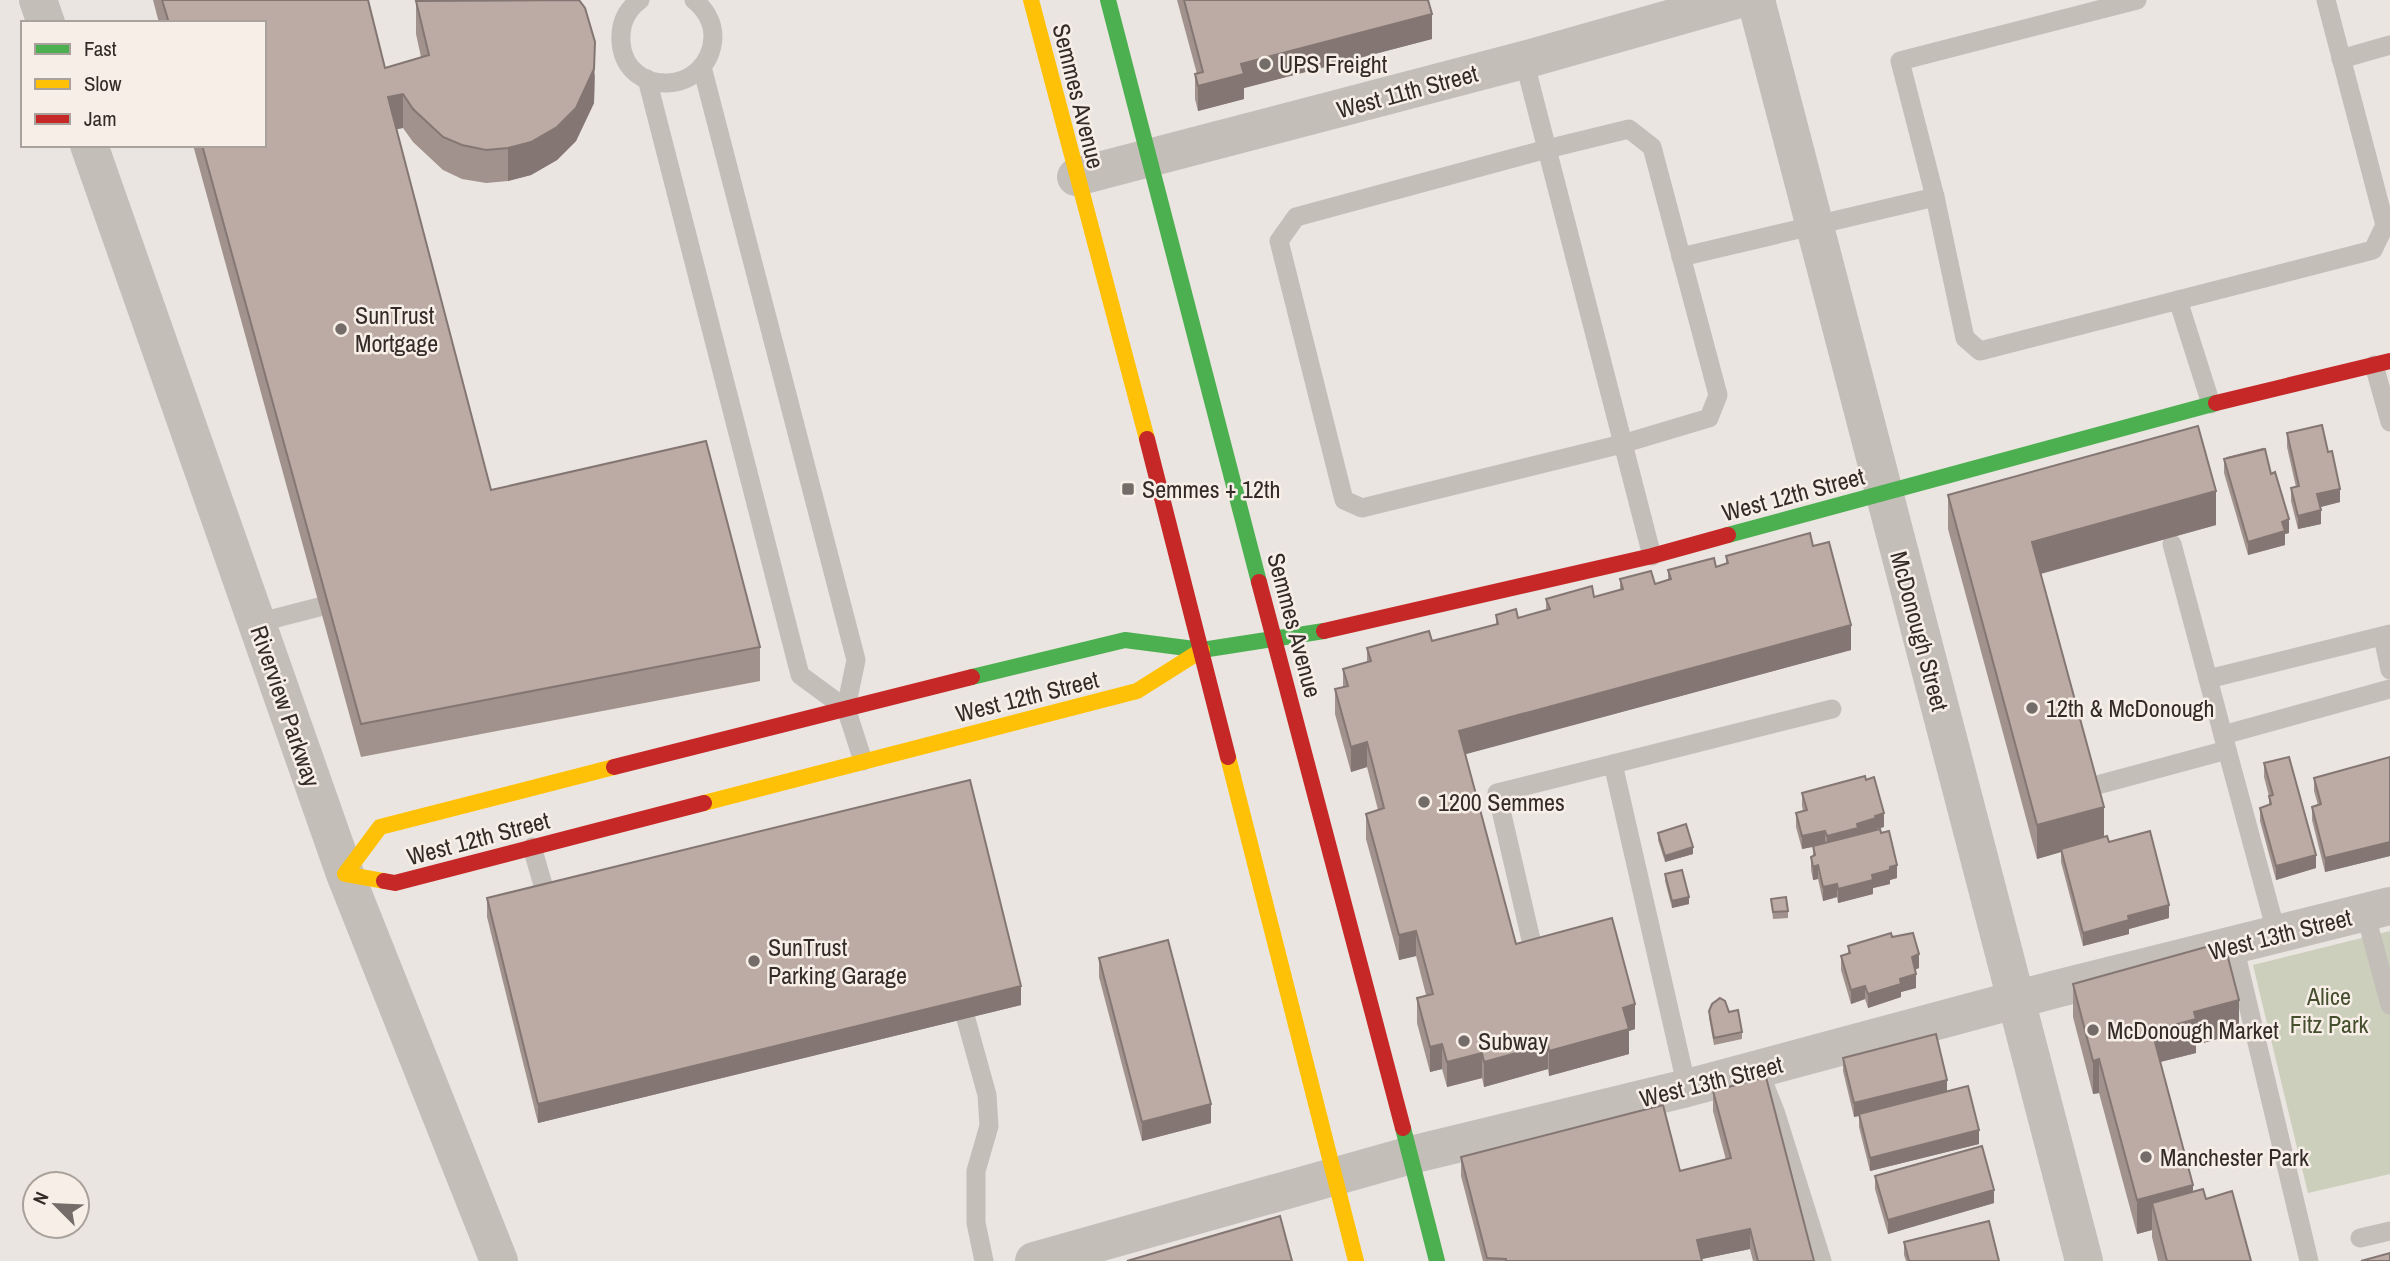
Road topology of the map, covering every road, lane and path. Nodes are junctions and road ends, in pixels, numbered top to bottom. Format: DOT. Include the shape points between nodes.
graph roads {
  1 [pos="38,0"];
  2 [pos="640,0"];
  3 [pos="694,0"];
  4 [pos="1031,0"];
  5 [pos="1108,0"];
  6 [pos="1736,0"];
  7 [pos="1756,0"];
  8 [pos="2137,0"];
  9 [pos="2326,0"];
  10 [pos="2107,4"];
  11 [pos="45,21"];
  12 [pos="2390,45"];
  13 [pos="2341,58"];
  14 [pos="1524,60"];
  15 [pos="702,66"];
  16 [pos="647,79"];
  17 [pos="90,147"];
  18 [pos="1547,149"];
  19 [pos="1147,158"];
  20 [pos="1076,177"];
  21 [pos="1935,197"];
  22 [pos="1814,224"];
  23 [pos="1682,257"];
  24 [pos="2178,300"];
  25 [pos="2382,363"];
  26 [pos="2211,404"];
  27 [pos="2390,422"];
  28 [pos="1622,444"];
  29 [pos="1883,493"];
  30 [pos="2172,544"];
  31 [pos="1652,556"];
  32 [pos="319,607"];
  33 [pos="257,623"];
  34 [pos="2386,636"];
  35 [pos="1276,639"];
  36 [pos="1202,650"];
  37 [pos="2390,670"];
  38 [pos="2208,679"];
  39 [pos="2390,689"];
  40 [pos="846,708"];
  41 [pos="1832,709"];
  42 [pos="2225,743"];
  43 [pos="863,761"];
  44 [pos="1613,764"];
  45 [pos="2101,784"];
  46 [pos="532,847"];
  47 [pos="345,874"];
  48 [pos="548,902"];
  49 [pos="2377,909"];
  50 [pos="2277,935"];
  51 [pos="1532,944"];
  52 [pos="2234,946"];
  53 [pos="2016,999"];
  54 [pos="2390,1005"];
  55 [pos="966,1019"];
  56 [pos="1758,1070"];
  57 [pos="1687,1088"];
  58 [pos="1411,1155"];
  59 [pos="1335,1175"];
  60 [pos="2390,1231"];
  61 [pos="2360,1238"];
  62 [pos="499,1261"];
  63 [pos="984,1261"];
  64 [pos="1034,1261"];
  65 [pos="1356,1261"];
  66 [pos="1437,1261"];
  67 [pos="1822,1261"];
  68 [pos="2084,1261"];
  69 [pos="2309,1261"];
  1 -- 11 [label="street"];
  2 -- 16 [label="lane" via="625,17 621,47 627,61"];
  3 -- 15 [label="lane" via="713,31 712,47"];
  4 -- 20 [label="street, Semmes Avenue"];
  5 -- 19 [label="street, Semmes Avenue"];
  6 -- 14 [label="street, West 11th Street"];
  7 -- 22 [label="street, McDonough Street"];
  8 -- 10 [label="lane"];
  9 -- 13 [label="lane"];
  10 -- 21 [label="lane" via="1900,61"];
  12 -- 13 [label="lane"];
  13 -- 24 [label="lane" via="2385,225 2373,250"];
  14 -- 18 [label="lane"];
  14 -- 19 [label="street, West 11th Street"];
  15 -- 16 [label="lane" via="682,81 666,84"];
  15 -- 40 [label="lane" via="856,660"];
  16 -- 40 [label="lane" via="800,675"];
  17 -- 33 [label="street, Riverview Parkway"];
  18 -- 23 [label="lane" via="1629,129 1652,147"];
  18 -- 28 [label="lane"];
  18 -- 28 [label="lane" via="1296,217 1279,241 1344,500 1362,508"];
  19 -- 20 [label="street, West 11th Street"];
  19 -- 35 [label="street, Semmes Avenue"];
  20 -- 36 [label="street, Semmes Avenue"];
  21 -- 22 [label="lane"];
  21 -- 24 [label="lane" via="1965,338 1980,351"];
  22 -- 23 [label="lane"];
  22 -- 29 [label="street, McDonough Street"];
  23 -- 28 [label="lane" via="1718,395 1709,418"];
  24 -- 26 [label="lane"];
  25 -- 26 [label="street, West 12th Street"];
  25 -- 27 [label="lane"];
  26 -- 29 [label="street, West 12th Street"];
  28 -- 31 [label="lane"];
  29 -- 31 [label="street, West 12th Street"];
  29 -- 53 [label="street, McDonough Street"];
  30 -- 38 [label="lane"];
  31 -- 35 [label="street, West 12th Street" via="1338,629"];
  32 -- 33 [label="lane"];
  33 -- 47 [label="street, Riverview Parkway"];
  34 -- 37 [label="lane"];
  34 -- 38 [label="lane"];
  35 -- 36 [label="street, West 12th Street"];
  35 -- 58 [label="street, Semmes Avenue"];
  36 -- 40 [label="street, West 12th Street" via="1125,640"];
  36 -- 43 [label="street, West 12th Street" via="1137,691"];
  36 -- 59 [label="street, Semmes Avenue"];
  38 -- 42 [label="lane"];
  39 -- 42 [label="lane"];
  40 -- 43 [label="lane"];
  40 -- 47 [label="street, West 12th Street" via="380,827"];
  41 -- 44 [label="lane"];
  42 -- 45 [label="lane"];
  42 -- 50 [label="lane"];
  43 -- 46 [label="street, West 12th Street"];
  44 -- 51 [label="lane" via="1497,793"];
  44 -- 57 [label="lane"];
  46 -- 47 [label="street, West 12th Street" via="395,883"];
  46 -- 48 [label="lane"];
  47 -- 62 [label="street, Riverview Parkway"];
  49 -- 50 [label="street, West 13th Street"];
  49 -- 54 [label="lane"];
  50 -- 52 [label="street, West 13th Street"];
  52 -- 53 [label="street, West 13th Street"];
  52 -- 69 [label="lane"];
  53 -- 56 [label="street, West 13th Street"];
  53 -- 68 [label="street, McDonough Street"];
  55 -- 63 [label="lane" via="987,1095 989,1126 976,1171 976,1223"];
  56 -- 57 [label="street, West 13th Street"];
  56 -- 67 [label="lane"];
  57 -- 58 [label="street, West 13th Street"];
  58 -- 59 [label="street, West 13th Street"];
  58 -- 66 [label="street, Semmes Avenue"];
  59 -- 64 [label="street, West 13th Street"];
  59 -- 65 [label="street, Semmes Avenue"];
  60 -- 61 [label="lane"];
}
